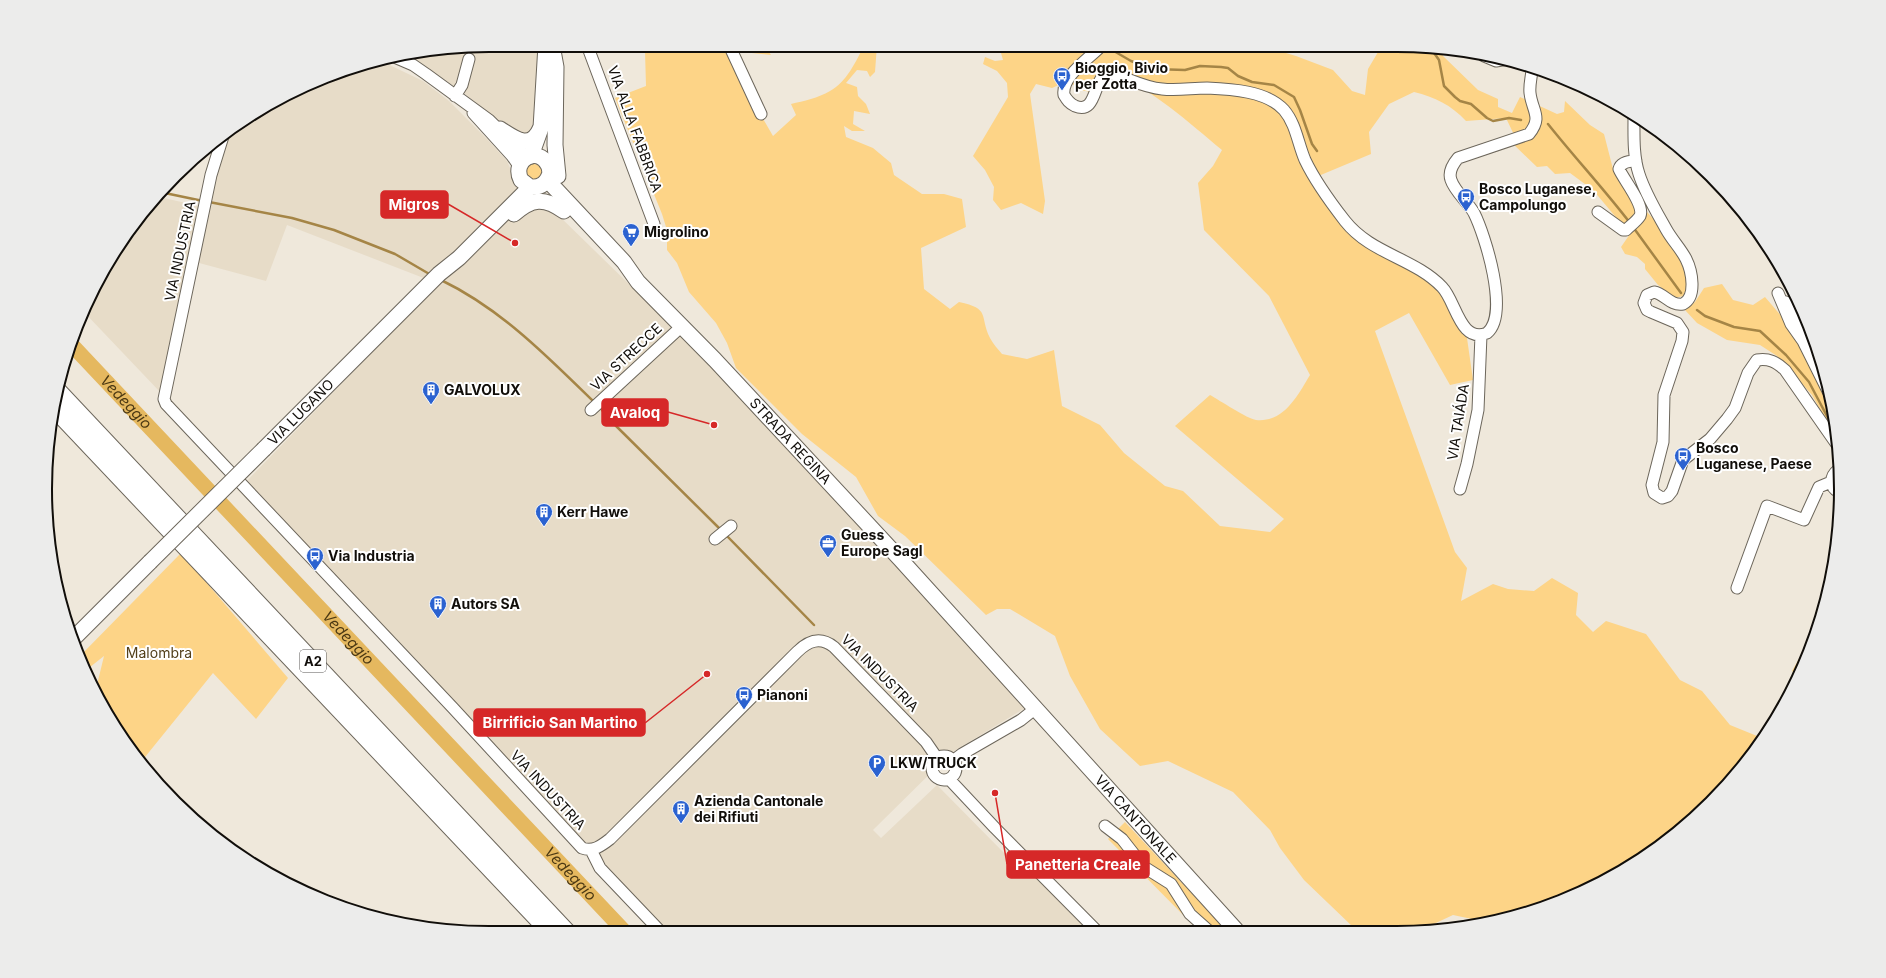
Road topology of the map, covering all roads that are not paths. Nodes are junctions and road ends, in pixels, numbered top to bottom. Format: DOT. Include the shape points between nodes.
graph roads {
  1 [pos="546,52"];
  2 [pos="552,52"];
  3 [pos="553,52"];
  4 [pos="590,52"];
  5 [pos="732,52"];
  6 [pos="1094,52"];
  7 [pos="469,60"];
  8 [pos="402,61"];
  9 [pos="1532,73"];
  10 [pos="459,99"];
  11 [pos="761,114"];
  12 [pos="1634,122"];
  13 [pos="542,123"];
  14 [pos="500,129"];
  15 [pos="221,143"];
  16 [pos="1636,161"];
  17 [pos="550,170"];
  18 [pos="527,173"];
  19 [pos="564,211"];
  20 [pos="1598,212"];
  21 [pos="654,224"];
  22 [pos="601,237"];
  23 [pos="460,257"];
  24 [pos="436,278"];
  25 [pos="638,282"];
  26 [pos="1800,321"];
  27 [pos="682,326"];
  28 [pos="1481,335"];
  29 [pos="1816,366"];
  30 [pos="62,395"];
  31 [pos="591,410"];
  32 [pos="59,412"];
  33 [pos="1830,435"];
  34 [pos="1834,474"];
  35 [pos="1831,482"];
  36 [pos="1460,489"];
  37 [pos="1834,489"];
  38 [pos="1737,588"];
  39 [pos="78,636"];
  40 [pos="1036,708"];
  41 [pos="937,758"];
  42 [pos="954,760"];
  43 [pos="950,779"];
  44 [pos="1105,826"];
  45 [pos="591,850"];
  46 [pos="544,926"];
  47 [pos="562,926"];
  48 [pos="654,926"];
  49 [pos="1092,926"];
  50 [pos="1204,926"];
  51 [pos="1232,926"];
  1 -- 13 [label="main road"];
  2 -- 17 [label="main road, STRADA REGINA"];
  3 -- 22 [label="main road" via="556,67 555,145 558,175 567,193"];
  4 -- 21 [label="street, VIA ALLA FABBRICA"];
  5 -- 11 [label="street"];
  6 -- 28 [label="street" via="1068,81 1064,92 1070,104 1077,107 1088,104 1093,99 1100,79 1111,74 1163,89 1214,89 1257,95 1272,100 1287,114 1308,165 1345,221 1371,244 1440,284 1464,328 1472,334"];
  7 -- 10 [label="street"];
  8 -- 10 [label="street"];
  9 -- 28 [label="street" via="1530,92 1536,113 1534,128 1522,137 1458,158 1450,172 1451,180 1474,212 1482,230 1495,283 1494,323 1489,331"];
  10 -- 14 [label="street"];
  10 -- 18 [label="street"];
  12 -- 16 [label="street"];
  13 -- 14 [label="main road" via="536,136 527,141 517,140"];
  13 -- 18 [label="main road"];
  14 -- 18 [label="street"];
  15 -- 45 [label="street, VIA INDUSTRIA" via="206,201 164,399 166,404 453,708 578,845"];
  16 -- 20 [label="street" via="1626,163 1619,169 1636,198 1640,216 1623,230"];
  16 -- 33 [label="street" via="1639,176 1646,190 1686,260 1692,285 1690,298 1682,304 1673,303 1654,292 1647,295 1644,303 1650,312 1677,322 1683,332 1664,395 1663,442 1652,485 1654,493 1662,498 1668,496 1683,460 1710,439 1735,408 1748,372 1757,360 1769,359 1785,370"];
  17 -- 18 [label="main road" via="546,182"];
  17 -- 18 [label="main road" via="548,163 540,157"];
  17 -- 22 [label="main road, STRADA REGINA" via="550,181"];
  18 -- 19 [label="main road"];
  18 -- 23 [label="main road, VIA LUGANO"];
  18 -- 24 [label="main road" via="509,199 457,252"];
  19 -- 23 [label="main road" via="554,204 543,201 527,203 471,251"];
  19 -- 25 [label="main road"];
  22 -- 25 [label="main road, STRADA REGINA"];
  23 -- 24 [label="main road, VIA LUGANO"];
  24 -- 39 [label="main road, VIA LUGANO, bridge"];
  25 -- 27 [label="main road, STRADA REGINA"];
  26 -- 29 [label="street" via="1778,293 1791,324 1803,340"];
  27 -- 31 [label="street, VIA STRECCE"];
  27 -- 40 [label="main road, STRADA REGINA" via="847,501"];
  28 -- 36 [label="street, VIA TAIÁDA" via="1478,410"];
  30 -- 47 [label="highway, A2"];
  32 -- 46 [label="highway, A2"];
  34 -- 35 [label="street"];
  35 -- 37 [label="street"];
  35 -- 38 [label="street" via="1819,487 1804,520 1767,506"];
  40 -- 42 [label="street" via="1021,720"];
  40 -- 51 [label="main road, VIA CANTONALE" via="1116,800"];
  41 -- 42 [label="street" via="944,755"];
  41 -- 43 [label="street" via="932,768 934,775 941,780"];
  41 -- 45 [label="street, VIA INDUSTRIA" via="926,742 834,647 824,641 814,640 796,652 610,840"];
  42 -- 43 [label="street" via="955,773"];
  43 -- 49 [label="street"];
  44 -- 50 [label="street" via="1122,839 1144,867 1171,884 1190,914"];
  45 -- 48 [label="street" via="600,868"];
}
